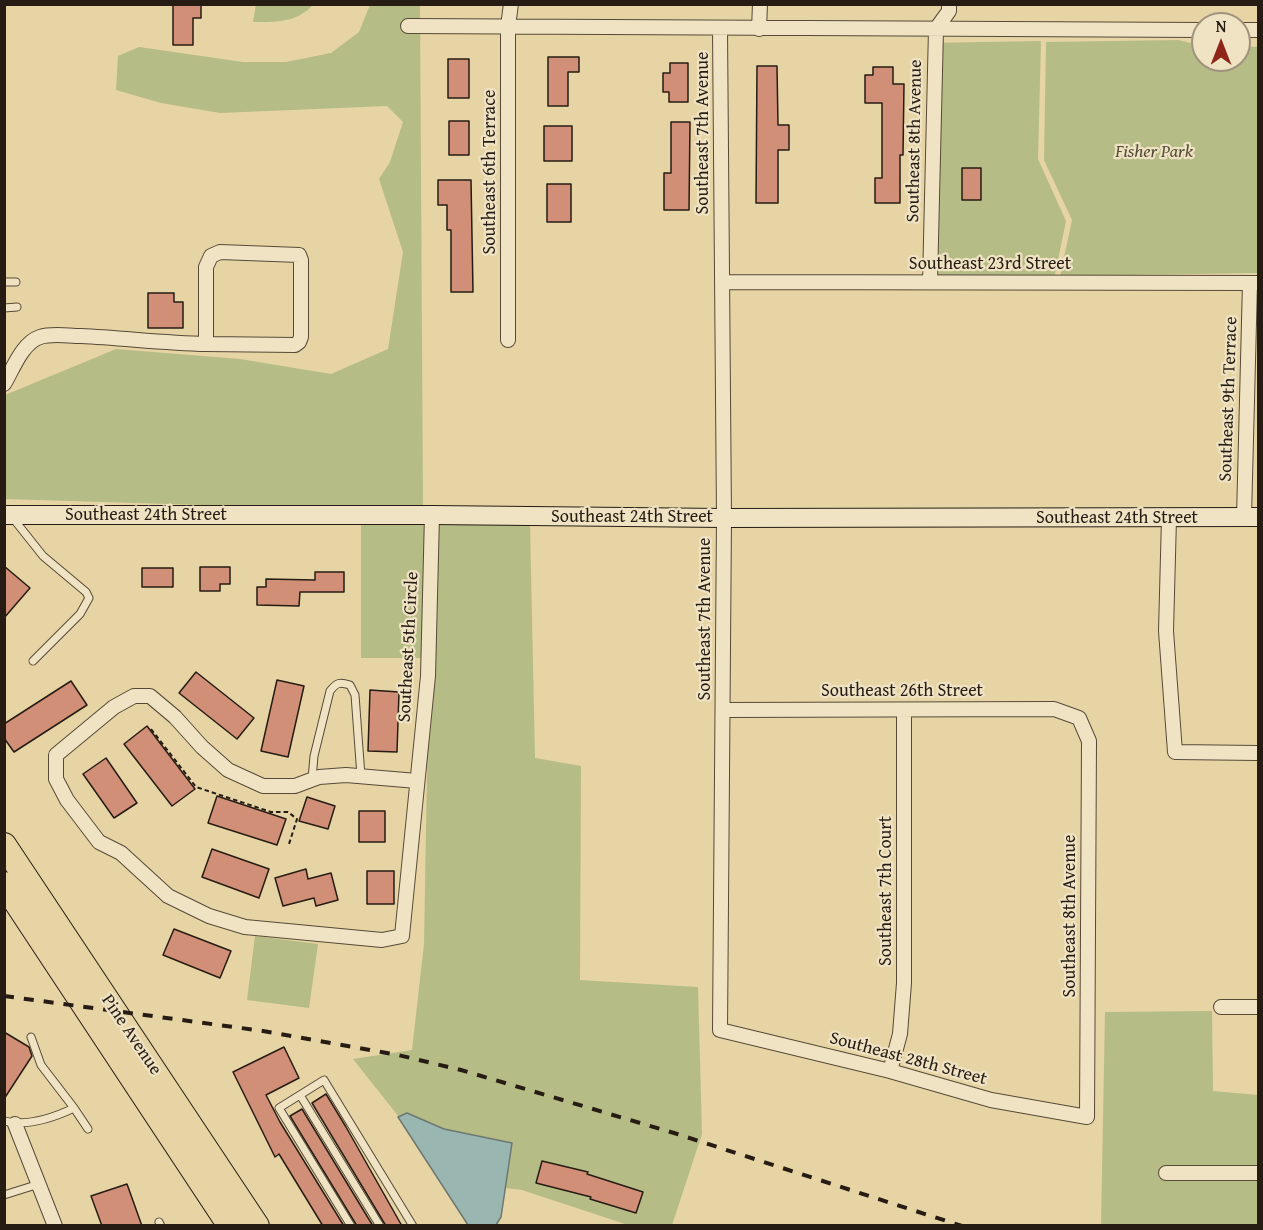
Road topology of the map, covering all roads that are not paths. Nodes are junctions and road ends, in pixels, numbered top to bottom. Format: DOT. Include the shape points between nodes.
graph roads {
  1 [pos="511,4"];
  2 [pos="760,4"];
  3 [pos="949,4"];
  4 [pos="408,26"];
  5 [pos="508,26"];
  6 [pos="720,28"];
  7 [pos="759,28"];
  8 [pos="936,29"];
  9 [pos="1191,30"];
  10 [pos="4,282"];
  11 [pos="16,282"];
  12 [pos="722,282"];
  13 [pos="930,282"];
  14 [pos="1254,283"];
  15 [pos="4,308"];
  16 [pos="17,308"];
  17 [pos="508,340"];
  18 [pos="206,344"];
  19 [pos="4,384"];
  20 [pos="8,515"];
  21 [pos="432,515"];
  22 [pos="1251,517"];
  23 [pos="724,518"];
  24 [pos="1169,518"];
  25 [pos="33,661"];
  26 [pos="723,710"];
  27 [pos="904,710"];
  28 [pos="1079,718"];
  29 [pos="1258,753"];
  30 [pos="361,776"];
  31 [pos="312,779"];
  32 [pos="417,781"];
  33 [pos="4,845"];
  34 [pos="4,884"];
  35 [pos="1221,1007"];
  36 [pos="1258,1007"];
  37 [pos="720,1030"];
  38 [pos="31,1037"];
  39 [pos="890,1071"];
  40 [pos="300,1095"];
  41 [pos="74,1108"];
  42 [pos="1087,1117"];
  43 [pos="10,1122"];
  44 [pos="88,1129"];
  45 [pos="1166,1173"];
  46 [pos="1258,1173"];
  47 [pos="39,1184"];
  48 [pos="4,1194"];
  49 [pos="55,1226"];
  50 [pos="230,1226"];
  51 [pos="257,1226"];
  52 [pos="351,1226"];
  53 [pos="380,1226"];
  54 [pos="413,1226"];
  1 -- 5 [label="street, Southeast 6th Terrace"];
  2 -- 7 [label="street"];
  3 -- 8 [label="street, Southeast 8th Avenue" via="949,11"];
  4 -- 5 [label="street"];
  5 -- 6 [label="street"];
  5 -- 17 [label="street, Southeast 6th Terrace"];
  6 -- 7 [label="street"];
  6 -- 12 [label="street, Southeast 7th Avenue"];
  7 -- 8 [label="street"];
  8 -- 9 [label="street"];
  8 -- 13 [label="street, Southeast 8th Avenue"];
  10 -- 11 [label="lane"];
  12 -- 13 [label="street, Southeast 23rd Street"];
  12 -- 23 [label="street, Southeast 7th Avenue"];
  13 -- 14 [label="street, Southeast 23rd Street"];
  14 -- 22 [label="street, Southeast 9th Terrace"];
  15 -- 16 [label="lane"];
  18 -- 18 [label="street" via="206,267 211,256 220,252 299,255 299,342"];
  18 -- 19 [label="street" via="40,337 25,348"];
  20 -- 21 [label="street, Southeast 24th Street"];
  20 -- 25 [label="lane" via="43,556 89,598 80,614"];
  21 -- 23 [label="street, Southeast 24th Street"];
  21 -- 32 [label="street, Southeast 5th Circle" via="428,676"];
  22 -- 24 [label="street, Southeast 24th Street"];
  23 -- 24 [label="street, Southeast 24th Street"];
  23 -- 26 [label="street, Southeast 7th Avenue"];
  24 -- 29 [label="street" via="1166,631 1176,752"];
  26 -- 27 [label="street, Southeast 26th Street"];
  26 -- 37 [label="street, Southeast 7th Avenue"];
  27 -- 28 [label="street, Southeast 26th Street" via="1054,709"];
  27 -- 39 [label="street, Southeast 7th Court" via="904,983 900,1034"];
  28 -- 42 [label="street, Southeast 8th Avenue" via="1089,741"];
  30 -- 31 [label="street, Southeast 5th Circle"];
  30 -- 31 [label="lane" via="355,694 350,685 340,682 330,691"];
  30 -- 32 [label="street, Southeast 5th Circle"];
  31 -- 32 [label="street, Southeast 5th Circle" via="295,786 263,786 228,770 150,696 134,696 114,707 56,755 56,779 99,842 121,853 168,896 209,916 245,927 371,939 402,936"];
  33 -- 51 [label="highway, Pine Avenue"];
  34 -- 50 [label="highway, Pine Avenue"];
  35 -- 36 [label="street"];
  37 -- 39 [label="street, Southeast 28th Street"];
  38 -- 41 [label="lane" via="41,1065"];
  39 -- 42 [label="street, Southeast 28th Street" via="991,1100"];
  40 -- 52 [label="lane" via="279,1108"];
  40 -- 53 [label="lane"];
  40 -- 54 [label="lane" via="324,1080"];
  41 -- 43 [label="lane" via="50,1119"];
  41 -- 44 [label="lane"];
  43 -- 47 [label="street"];
  45 -- 46 [label="street"];
  47 -- 48 [label="lane"];
  47 -- 49 [label="street"];
}
